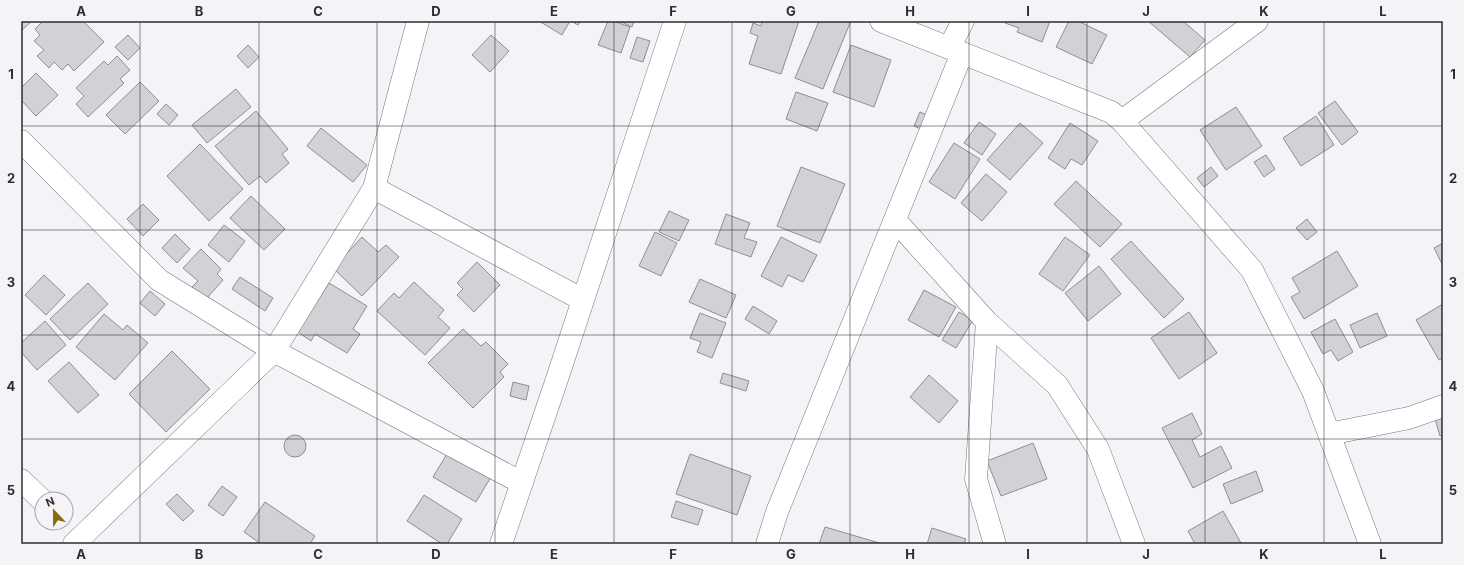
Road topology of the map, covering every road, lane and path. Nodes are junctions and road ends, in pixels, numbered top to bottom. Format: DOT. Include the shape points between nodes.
graph roads {
  1 [pos="418,21"];
  2 [pos="675,21"];
  3 [pos="881,21"];
  4 [pos="963,21"];
  5 [pos="1257,21"];
  6 [pos="956,50"];
  7 [pos="1122,121"];
  8 [pos="21,141"];
  9 [pos="374,188"];
  10 [pos="894,220"];
  11 [pos="583,300"];
  12 [pos="987,322"];
  13 [pos="274,352"];
  14 [pos="1443,406"];
  15 [pos="1329,434"];
  16 [pos="21,480"];
  17 [pos="522,483"];
  18 [pos="34,492"];
  19 [pos="74,544"];
  20 [pos="502,544"];
  21 [pos="767,544"];
  22 [pos="994,544"];
  23 [pos="1134,544"];
  24 [pos="1370,544"];
  1 -- 9 [label="street"];
  2 -- 11 [label="street"];
  3 -- 6 [label="street"];
  4 -- 6 [label="street"];
  5 -- 7 [label="street"];
  6 -- 7 [label="street" via="1111,112"];
  6 -- 10 [label="street"];
  7 -- 15 [label="street" via="1252,270 1313,391"];
  8 -- 13 [label="street" via="159,280"];
  9 -- 11 [label="street"];
  9 -- 13 [label="street"];
  10 -- 12 [label="street"];
  10 -- 21 [label="street" via="777,512"];
  11 -- 17 [label="street"];
  12 -- 22 [label="street" via="976,479"];
  12 -- 23 [label="street" via="1057,385 1098,449"];
  13 -- 17 [label="street"];
  13 -- 19 [label="street"];
  14 -- 15 [label="street" via="1409,418"];
  15 -- 24 [label="street"];
  16 -- 18 [label="street"];
  17 -- 20 [label="street"];
}
